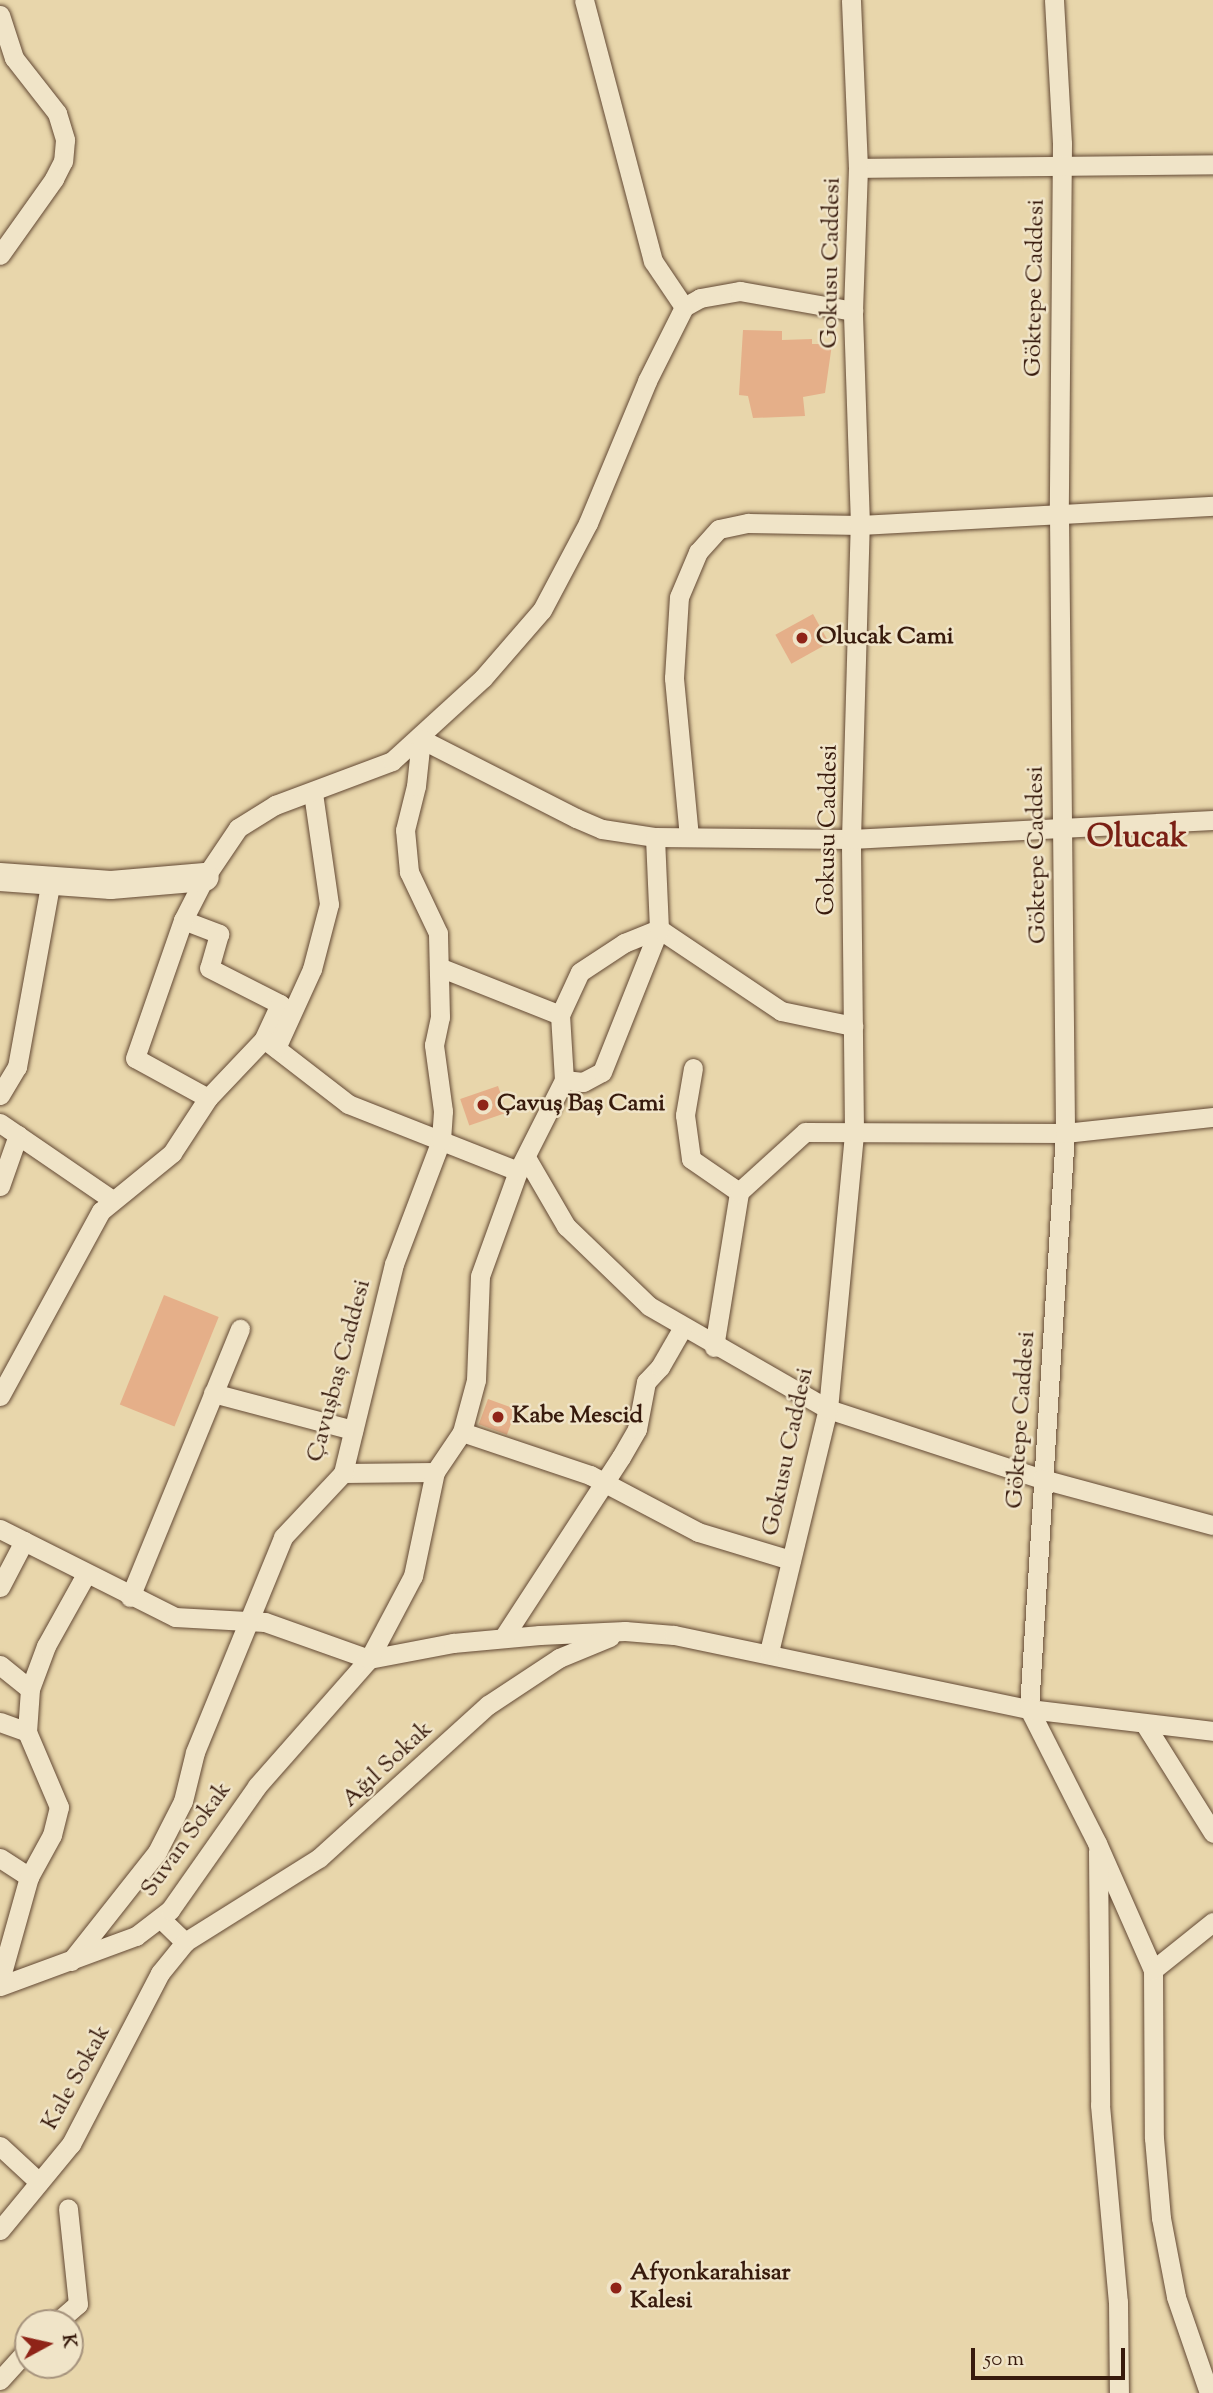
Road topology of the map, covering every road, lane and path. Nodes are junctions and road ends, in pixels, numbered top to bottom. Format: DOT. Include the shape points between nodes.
graph roads {
  1 [pos="584,0"];
  2 [pos="851,0"];
  3 [pos="1054,0"];
  4 [pos="0,15"];
  5 [pos="1062,164"];
  6 [pos="1213,164"];
  7 [pos="858,168"];
  8 [pos="0,255"];
  9 [pos="684,307"];
  10 [pos="853,311"];
  11 [pos="1213,506"];
  12 [pos="1059,515"];
  13 [pos="860,525"];
  14 [pos="421,738"];
  15 [pos="313,793"];
  16 [pos="1213,820"];
  17 [pos="1063,830"];
  18 [pos="655,837"];
  19 [pos="689,837"];
  20 [pos="851,839"];
  21 [pos="0,877"];
  22 [pos="205,877"];
  23 [pos="51,880"];
  24 [pos="183,920"];
  25 [pos="659,929"];
  26 [pos="439,967"];
  27 [pos="560,1015"];
  28 [pos="853,1026"];
  29 [pos="270,1044"];
  30 [pos="693,1069"];
  31 [pos="564,1080"];
  32 [pos="0,1095"];
  33 [pos="208,1098"];
  34 [pos="1213,1117"];
  35 [pos="0,1123"];
  36 [pos="853,1132"];
  37 [pos="1065,1133"];
  38 [pos="18,1135"];
  39 [pos="441,1140"];
  40 [pos="523,1165"];
  41 [pos="0,1186"];
  42 [pos="740,1192"];
  43 [pos="111,1199"];
  44 [pos="683,1327"];
  45 [pos="240,1329"];
  46 [pos="715,1347"];
  47 [pos="213,1394"];
  48 [pos="0,1396"];
  49 [pos="828,1409"];
  50 [pos="353,1430"];
  51 [pos="462,1432"];
  52 [pos="435,1472"];
  53 [pos="343,1473"];
  54 [pos="1042,1479"];
  55 [pos="605,1482"];
  56 [pos="1213,1525"];
  57 [pos="0,1529"];
  58 [pos="24,1541"];
  59 [pos="791,1560"];
  60 [pos="86,1574"];
  61 [pos="0,1587"];
  62 [pos="130,1597"];
  63 [pos="248,1621"];
  64 [pos="625,1631"];
  65 [pos="503,1638"];
  66 [pos="769,1652"];
  67 [pos="369,1659"];
  68 [pos="0,1665"];
  69 [pos="30,1689"];
  70 [pos="1030,1709"];
  71 [pos="0,1722"];
  72 [pos="1146,1726"];
  73 [pos="1213,1731"];
  74 [pos="27,1732"];
  75 [pos="1213,1833"];
  76 [pos="1097,1843"];
  77 [pos="0,1858"];
  78 [pos="29,1877"];
  79 [pos="160,1918"];
  80 [pos="1213,1922"];
  81 [pos="185,1942"];
  82 [pos="4,1946"];
  83 [pos="71,1961"];
  84 [pos="1153,1970"];
  85 [pos="0,1980"];
  86 [pos="0,1986"];
  87 [pos="0,2146"];
  88 [pos="39,2182"];
  89 [pos="68,2209"];
  90 [pos="0,2230"];
  91 [pos="72,2309"];
  92 [pos="14,2364"];
  93 [pos="0,2380"];
  94 [pos="1119,2393"];
  95 [pos="1209,2393"];
  1 -- 9 [label="street" via="653,261"];
  2 -- 7 [label="street, Gokusu Caddesi"];
  3 -- 5 [label="street, Göktepe Caddesi"];
  4 -- 8 [label="street" via="14,58 57,113 65,141 60,170"];
  5 -- 6 [label="street"];
  5 -- 7 [label="street"];
  5 -- 12 [label="street, Göktepe Caddesi"];
  7 -- 10 [label="street, Gokusu Caddesi"];
  9 -- 10 [label="street" via="700,298 740,291"];
  9 -- 14 [label="street" via="647,381 588,523 542,610"];
  10 -- 13 [label="street, Gokusu Caddesi"];
  11 -- 12 [label="street"];
  12 -- 13 [label="street"];
  12 -- 17 [label="street, Göktepe Caddesi"];
  13 -- 19 [label="street" via="748,523 719,529 698,552 679,597 674,678"];
  13 -- 20 [label="street, Gokusu Caddesi"];
  14 -- 15 [label="street" via="393,761"];
  14 -- 18 [label="street" via="576,818 602,828"];
  14 -- 26 [label="street, Çavuşbaş Caddesi" via="405,830 409,872 438,933"];
  15 -- 22 [label="street" via="254,815 238,828"];
  15 -- 29 [label="street" via="329,905 312,969"];
  16 -- 17 [label="street"];
  17 -- 20 [label="street"];
  17 -- 37 [label="street, Göktepe Caddesi"];
  18 -- 19 [label="street"];
  18 -- 25 [label="street"];
  19 -- 20 [label="street"];
  20 -- 28 [label="street, Gokusu Caddesi"];
  21 -- 23 [label="street"];
  22 -- 23 [label="street" via="111,885"];
  22 -- 24 [label="street"];
  23 -- 32 [label="street" via="17,1067"];
  24 -- 29 [label="street" via="219,934 209,968 280,1004"];
  24 -- 33 [label="street" via="135,1058"];
  25 -- 27 [label="street" via="624,943 580,972"];
  25 -- 28 [label="street" via="781,1011"];
  25 -- 31 [label="street" via="602,1072 583,1082"];
  26 -- 27 [label="street"];
  26 -- 39 [label="street, Çavuşbaş Caddesi" via="440,1017 434,1045 443,1111"];
  27 -- 31 [label="street"];
  28 -- 36 [label="street, Gokusu Caddesi"];
  29 -- 33 [label="street"];
  29 -- 39 [label="street" via="348,1104"];
  30 -- 42 [label="street" via="685,1115 691,1159"];
  31 -- 40 [label="street"];
  33 -- 43 [label="street" via="172,1153"];
  34 -- 37 [label="street"];
  35 -- 38 [label="street"];
  36 -- 37 [label="street"];
  36 -- 42 [label="street" via="804,1132"];
  36 -- 49 [label="street, Gokusu Caddesi"];
  37 -- 54 [label="street, Göktepe Caddesi"];
  38 -- 41 [label="street"];
  38 -- 43 [label="street"];
  39 -- 40 [label="street"];
  39 -- 50 [label="street, Çavuşbaş Caddesi" via="394,1264"];
  40 -- 44 [label="street" via="566,1227 649,1306"];
  40 -- 51 [label="street" via="480,1276 476,1380"];
  42 -- 46 [label="street"];
  43 -- 48 [label="street"];
  44 -- 46 [label="street"];
  44 -- 55 [label="street" via="646,1382 637,1429"];
  45 -- 47 [label="street"];
  46 -- 49 [label="street"];
  47 -- 50 [label="street"];
  47 -- 62 [label="street"];
  49 -- 54 [label="street"];
  49 -- 59 [label="street, Gokusu Caddesi"];
  50 -- 53 [label="street, Çavuşbaş Caddesi"];
  51 -- 52 [label="street"];
  51 -- 55 [label="street"];
  52 -- 53 [label="street"];
  52 -- 67 [label="street, Suvan Sokak" via="413,1576"];
  53 -- 63 [label="street, Çavuşbaş Caddesi" via="283,1537"];
  54 -- 56 [label="street"];
  54 -- 70 [label="street, Göktepe Caddesi"];
  55 -- 59 [label="street" via="698,1532"];
  55 -- 65 [label="street"];
  57 -- 58 [label="street"];
  58 -- 60 [label="street"];
  58 -- 61 [label="street"];
  59 -- 66 [label="street, Gokusu Caddesi"];
  60 -- 62 [label="street"];
  60 -- 69 [label="street" via="46,1646"];
  62 -- 63 [label="street" via="176,1617"];
  63 -- 67 [label="street" via="265,1622"];
  63 -- 83 [label="street, Çavuşbaş Caddesi" via="195,1752 183,1801 156,1852"];
  64 -- 65 [label="street"];
  64 -- 66 [label="street"];
  64 -- 81 [label="street, Ağıl Sokak" via="559,1658 488,1704 319,1858"];
  65 -- 67 [label="street"];
  66 -- 70 [label="street"];
  67 -- 79 [label="street, Suvan Sokak" via="257,1786 194,1878"];
  68 -- 69 [label="street"];
  69 -- 74 [label="street"];
  70 -- 72 [label="street"];
  70 -- 76 [label="street"];
  71 -- 74 [label="street"];
  72 -- 73 [label="street"];
  72 -- 75 [label="street"];
  74 -- 78 [label="street" via="60,1807 52,1835"];
  76 -- 84 [label="street"];
  76 -- 94 [label="street" via="1102,1964 1100,2105 1118,2302"];
  77 -- 78 [label="street"];
  78 -- 82 [label="street"];
  79 -- 81 [label="street"];
  79 -- 83 [label="street, Suvan Sokak" via="136,1936"];
  80 -- 84 [label="street"];
  81 -- 88 [label="street, Kale Sokak" via="160,1972 71,2144"];
  82 -- 85 [label="street"];
  83 -- 86 [label="street, Suvan Sokak"];
  84 -- 95 [label="street" via="1154,2138 1161,2218 1176,2297"];
  87 -- 88 [label="street"];
  88 -- 90 [label="street, Kale Sokak"];
  89 -- 91 [label="street" via="78,2304"];
  92 -- 93 [label="street"];
}
